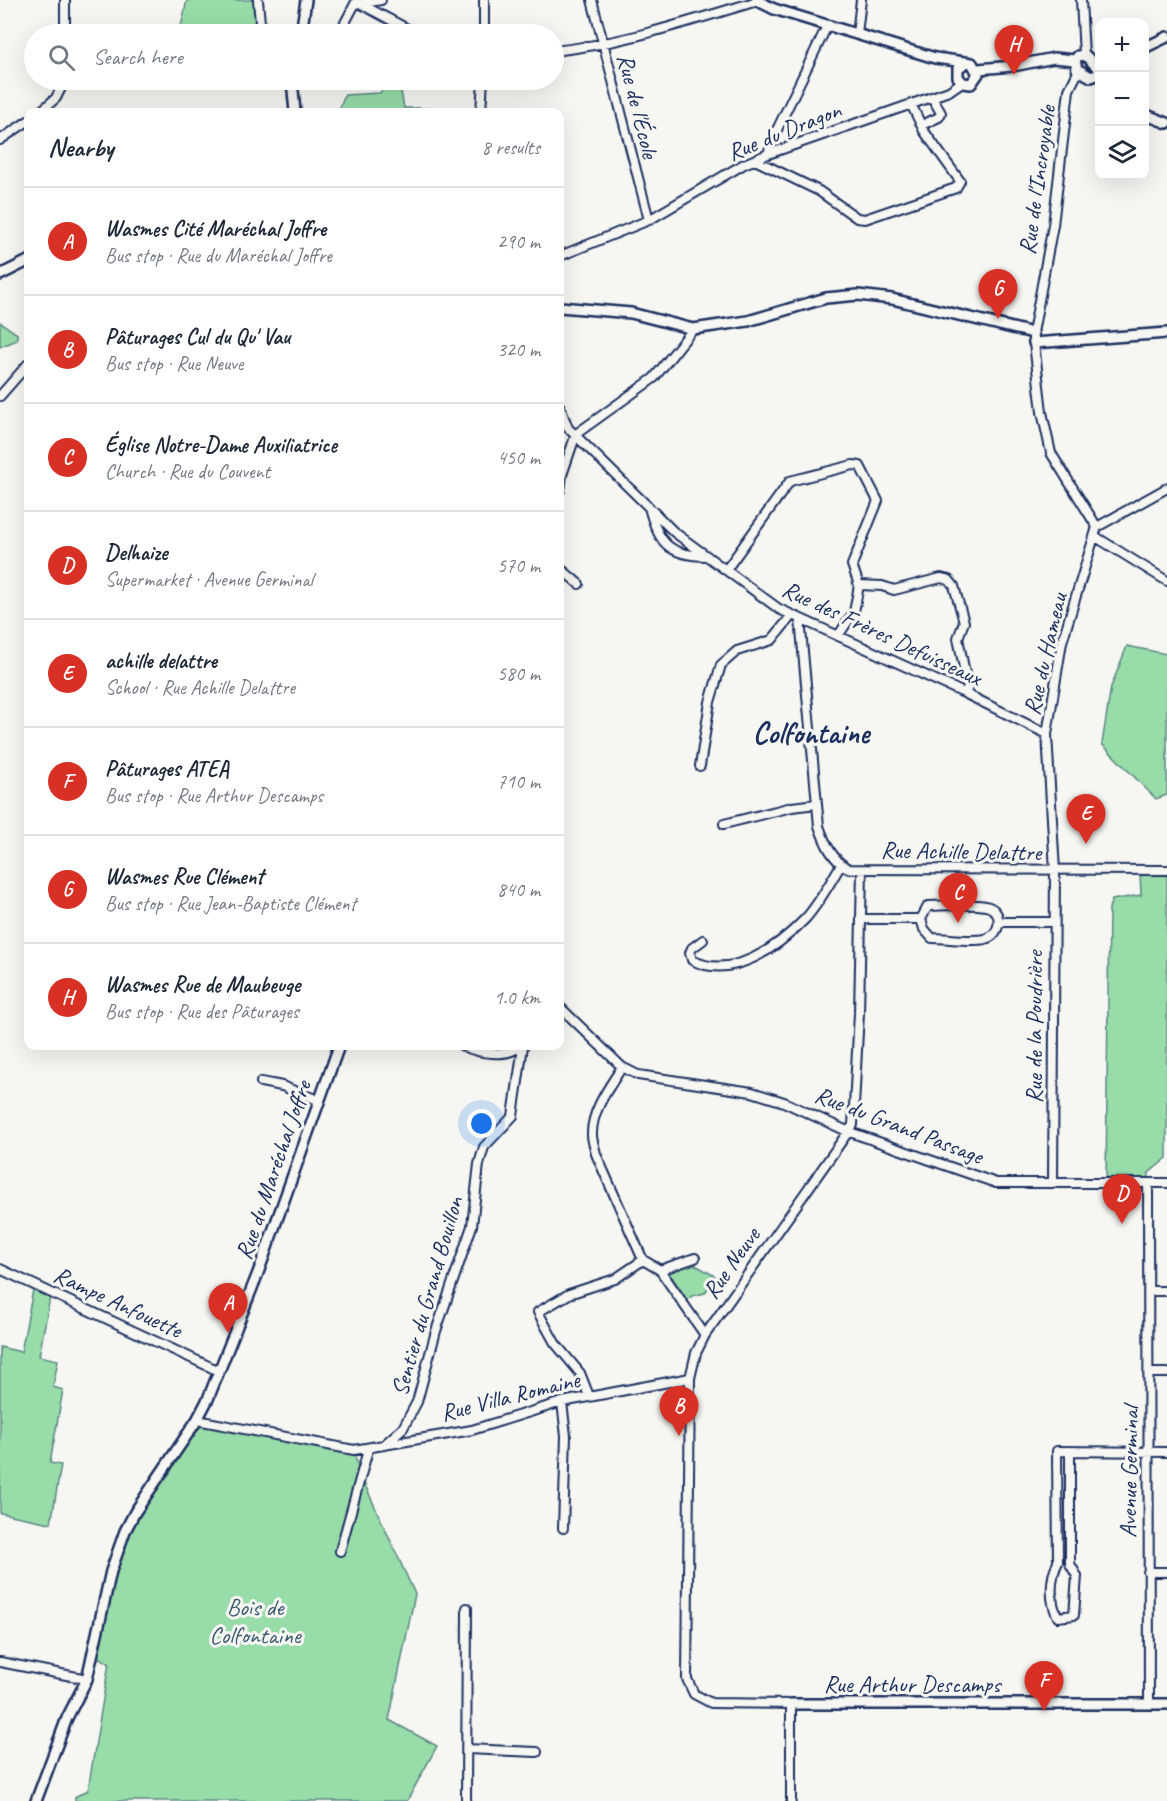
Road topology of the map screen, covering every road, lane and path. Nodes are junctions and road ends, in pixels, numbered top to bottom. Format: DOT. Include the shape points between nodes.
graph roads {
  1 [pos="65,0"];
  2 [pos="258,0"];
  3 [pos="306,0"];
  4 [pos="381,0"];
  5 [pos="484,0"];
  6 [pos="592,0"];
  7 [pos="861,0"];
  8 [pos="1082,0"];
  9 [pos="757,1"];
  10 [pos="359,2"];
  11 [pos="65,24"];
  12 [pos="260,24"];
  13 [pos="302,24"];
  14 [pos="345,24"];
  15 [pos="399,24"];
  16 [pos="484,24"];
  17 [pos="827,26"];
  18 [pos="857,34"];
  19 [pos="1167,37"];
  20 [pos="603,45"];
  21 [pos="1149,46"];
  22 [pos="564,50"];
  23 [pos="1084,55"];
  24 [pos="1075,60"];
  25 [pos="961,67"];
  26 [pos="1095,67"];
  27 [pos="978,69"];
  28 [pos="1079,70"];
  29 [pos="1095,74"];
  30 [pos="962,82"];
  31 [pos="60,90"];
  32 [pos="293,90"];
  33 [pos="483,90"];
  34 [pos="932,97"];
  35 [pos="911,104"];
  36 [pos="45,108"];
  37 [pos="295,108"];
  38 [pos="482,108"];
  39 [pos="1149,116"];
  40 [pos="1167,123"];
  41 [pos="24,124"];
  42 [pos="922,125"];
  43 [pos="0,140"];
  44 [pos="768,154"];
  45 [pos="755,160"];
  46 [pos="649,220"];
  47 [pos="564,254"];
  48 [pos="24,263"];
  49 [pos="0,275"];
  50 [pos="564,307"];
  51 [pos="693,330"];
  52 [pos="1033,333"];
  53 [pos="1167,333"];
  54 [pos="1034,343"];
  55 [pos="24,369"];
  56 [pos="0,396"];
  57 [pos="564,418"];
  58 [pos="576,434"];
  59 [pos="564,469"];
  60 [pos="1167,488"];
  61 [pos="649,506"];
  62 [pos="1097,528"];
  63 [pos="1096,537"];
  64 [pos="707,556"];
  65 [pos="726,570"];
  66 [pos="564,571"];
  67 [pos="1167,581"];
  68 [pos="579,584"];
  69 [pos="859,585"];
  70 [pos="792,615"];
  71 [pos="800,619"];
  72 [pos="838,636"];
  73 [pos="964,693"];
  74 [pos="1047,734"];
  75 [pos="700,766"];
  76 [pos="816,804"];
  77 [pos="724,824"];
  78 [pos="841,865"];
  79 [pos="862,870"];
  80 [pos="1167,870"];
  81 [pos="1055,871"];
  82 [pos="861,919"];
  83 [pos="921,919"];
  84 [pos="1000,922"];
  85 [pos="1053,922"];
  86 [pos="703,940"];
  87 [pos="564,1012"];
  88 [pos="337,1050"];
  89 [pos="473,1050"];
  90 [pos="512,1050"];
  91 [pos="521,1050"];
  92 [pos="622,1067"];
  93 [pos="261,1082"];
  94 [pos="318,1100"];
  95 [pos="847,1131"];
  96 [pos="1053,1183"];
  97 [pos="1148,1183"];
  98 [pos="1167,1183"];
  99 [pos="695,1258"];
  100 [pos="644,1260"];
  101 [pos="0,1269"];
  102 [pos="660,1270"];
  103 [pos="1150,1291"];
  104 [pos="1167,1291"];
  105 [pos="705,1335"];
  106 [pos="219,1371"];
  107 [pos="1149,1373"];
  108 [pos="1167,1373"];
  109 [pos="690,1378"];
  110 [pos="589,1396"];
  111 [pos="562,1402"];
  112 [pos="197,1420"];
  113 [pos="379,1448"];
  114 [pos="368,1450"];
  115 [pos="1070,1451"];
  116 [pos="1150,1452"];
  117 [pos="1167,1452"];
  118 [pos="563,1528"];
  119 [pos="340,1551"];
  120 [pos="1148,1572"];
  121 [pos="1167,1572"];
  122 [pos="467,1608"];
  123 [pos="0,1662"];
  124 [pos="87,1679"];
  125 [pos="694,1694"];
  126 [pos="792,1704"];
  127 [pos="1149,1704"];
  128 [pos="1167,1704"];
  129 [pos="467,1749"];
  130 [pos="537,1752"];
  131 [pos="36,1801"];
  132 [pos="466,1801"];
  133 [pos="791,1801"];
  1 -- 11 [label="street"];
  2 -- 12 [label="street"];
  3 -- 13 [label="street"];
  4 -- 10 [label="street"];
  5 -- 16 [label="street"];
  6 -- 20 [label="street, Rue de l'École"];
  7 -- 18 [label="street"];
  8 -- 23 [label="street"];
  9 -- 17 [label="street"];
  9 -- 20 [label="street"];
  10 -- 14 [label="street"];
  10 -- 15 [label="street"];
  17 -- 18 [label="street"];
  17 -- 44 [label="street"];
  18 -- 25 [label="street"];
  19 -- 21 [label="street"];
  20 -- 22 [label="street"];
  20 -- 46 [label="street, Rue de l'École"];
  23 -- 24 [label="street"];
  23 -- 26 [label="street"];
  24 -- 27 [label="street" via="1054,58"];
  24 -- 28 [label="street"];
  25 -- 27 [label="street" via="972,63"];
  25 -- 30 [label="street"];
  27 -- 30 [label="street" via="975,82"];
  28 -- 29 [label="street" via="1090,77"];
  28 -- 52 [label="street, Rue de l'Incroyable" via="1069,90 1053,225"];
  30 -- 34 [label="street, Rue du Dragon"];
  31 -- 36 [label="street"];
  32 -- 37 [label="street"];
  33 -- 38 [label="street"];
  34 -- 35 [label="street, Rue du Dragon"];
  34 -- 42 [label="street" via="941,113"];
  35 -- 42 [label="street"];
  35 -- 44 [label="street, Rue du Dragon"];
  39 -- 40 [label="street"];
  41 -- 43 [label="street"];
  42 -- 45 [label="street" via="960,181 956,188 865,219 857,218 819,190"];
  44 -- 45 [label="street, Rue du Dragon"];
  45 -- 46 [label="street, Rue du Dragon"];
  46 -- 47 [label="street, Rue du Dragon"];
  48 -- 49 [label="street"];
  50 -- 51 [label="street" via="631,313"];
  51 -- 52 [label="street" via="858,294"];
  51 -- 58 [label="street" via="654,378"];
  52 -- 54 [label="street"];
  53 -- 54 [label="street"];
  54 -- 62 [label="street" via="1051,453"];
  55 -- 56 [label="street"];
  57 -- 58 [label="street, Rue des Frères Defuisseaux"];
  58 -- 59 [label="street"];
  58 -- 61 [label="street, Rue des Frères Defuisseaux"];
  60 -- 62 [label="street"];
  61 -- 64 [label="street, Rue des Frères Defuisseaux" via="674,532"];
  61 -- 64 [label="street, Rue des Frères Defuisseaux" via="659,538 673,551"];
  62 -- 63 [label="street, Rue du Hameau"];
  63 -- 67 [label="street"];
  63 -- 74 [label="street, Rue du Hameau" via="1062,642"];
  64 -- 65 [label="street, Rue des Frères Defuisseaux"];
  65 -- 69 [label="street" via="790,481 853,465 860,466 878,501 852,565"];
  65 -- 70 [label="street, Rue des Frères Defuisseaux"];
  66 -- 68 [label="street"];
  69 -- 72 [label="street" via="854,612"];
  69 -- 73 [label="street" via="894,590 941,578 949,580 964,622 958,638 968,688"];
  70 -- 71 [label="street, Rue des Frères Defuisseaux"];
  70 -- 75 [label="street" via="772,640 738,651 721,665 710,702"];
  71 -- 72 [label="street, Rue des Frères Defuisseaux"];
  71 -- 76 [label="street"];
  72 -- 73 [label="street, Rue des Frères Defuisseaux"];
  73 -- 74 [label="street, Rue des Frères Defuisseaux"];
  74 -- 81 [label="street, Rue du Hameau"];
  76 -- 77 [label="street"];
  76 -- 78 [label="street" via="828,848"];
  78 -- 79 [label="street, Rue Achille Delattre"];
  78 -- 86 [label="street" via="806,918 763,954 725,967 701,965 692,960 690,953"];
  79 -- 81 [label="street, Rue Achille Delattre"];
  79 -- 82 [label="street, Rue Neuve"];
  80 -- 81 [label="street, Rue Achille Delattre"];
  81 -- 85 [label="street, Rue de la Poudrière"];
  82 -- 83 [label="street"];
  82 -- 95 [label="street, Rue Neuve" via="853,1125"];
  83 -- 84 [label="street" via="928,906 988,906"];
  83 -- 84 [label="street" via="932,938 986,939 997,931"];
  84 -- 85 [label="street"];
  85 -- 96 [label="street, Rue de la Poudrière"];
  87 -- 92 [label="street"];
  88 -- 94 [label="street, Rue du Maréchal Joffre"];
  89 -- 90 [label="street"];
  91 -- 113 [label="street, Sentier du Grand Bouillon" via="513,1116 484,1147 472,1226 436,1331 417,1402 403,1428"];
  92 -- 95 [label="street, Rue du Grand Passage" via="638,1075 752,1092"];
  92 -- 100 [label="street" via="603,1097 592,1135 602,1172"];
  93 -- 94 [label="street"];
  94 -- 106 [label="street, Rue du Maréchal Joffre" via="265,1254"];
  95 -- 96 [label="street, Rue du Grand Passage" via="996,1183"];
  95 -- 105 [label="street, Rue Neuve"];
  96 -- 97 [label="street, Rue du Grand Passage"];
  97 -- 98 [label="street, Rue du Grand Passage"];
  97 -- 103 [label="street, Avenue Germinal"];
  99 -- 102 [label="street"];
  100 -- 102 [label="street"];
  100 -- 110 [label="street" via="615,1280 569,1294 538,1312 555,1343 580,1373"];
  101 -- 106 [label="street, Rampe Anfouette"];
  102 -- 105 [label="street"];
  103 -- 104 [label="street"];
  103 -- 107 [label="street, Avenue Germinal"];
  105 -- 109 [label="street, Rue Neuve"];
  106 -- 112 [label="street, Rue du Maréchal Joffre"];
  107 -- 108 [label="street, Avenue Germinal"];
  107 -- 116 [label="street, Avenue Germinal"];
  109 -- 110 [label="street, Rue Villa Romaine"];
  109 -- 125 [label="street, Rue Neuve" via="686,1668"];
  110 -- 111 [label="street, Rue Villa Romaine"];
  111 -- 113 [label="street, Rue Villa Romaine" via="472,1430"];
  111 -- 118 [label="street" via="567,1437"];
  112 -- 114 [label="street, Rue Villa Romaine"];
  112 -- 124 [label="street, Rue du Maréchal Joffre" via="126,1530 111,1571"];
  113 -- 114 [label="street, Rue Villa Romaine"];
  114 -- 119 [label="street"];
  115 -- 115 [label="street" via="1070,1564 1077,1576 1074,1615 1058,1617 1053,1608 1052,1574 1058,1562 1057,1451"];
  115 -- 116 [label="street"];
  116 -- 117 [label="street"];
  116 -- 120 [label="street, Avenue Germinal"];
  120 -- 121 [label="street, Avenue Germinal"];
  120 -- 127 [label="street, Avenue Germinal"];
  122 -- 129 [label="street"];
  123 -- 124 [label="street"];
  124 -- 131 [label="street, Rue du Maréchal Joffre" via="67,1718"];
  125 -- 126 [label="street, Rue Arthur Descamps" via="711,1703"];
  126 -- 127 [label="street, Rue Arthur Descamps"];
  126 -- 133 [label="street"];
  127 -- 128 [label="street, Rue Arthur Descamps"];
  129 -- 130 [label="street"];
  129 -- 132 [label="street"];
}
